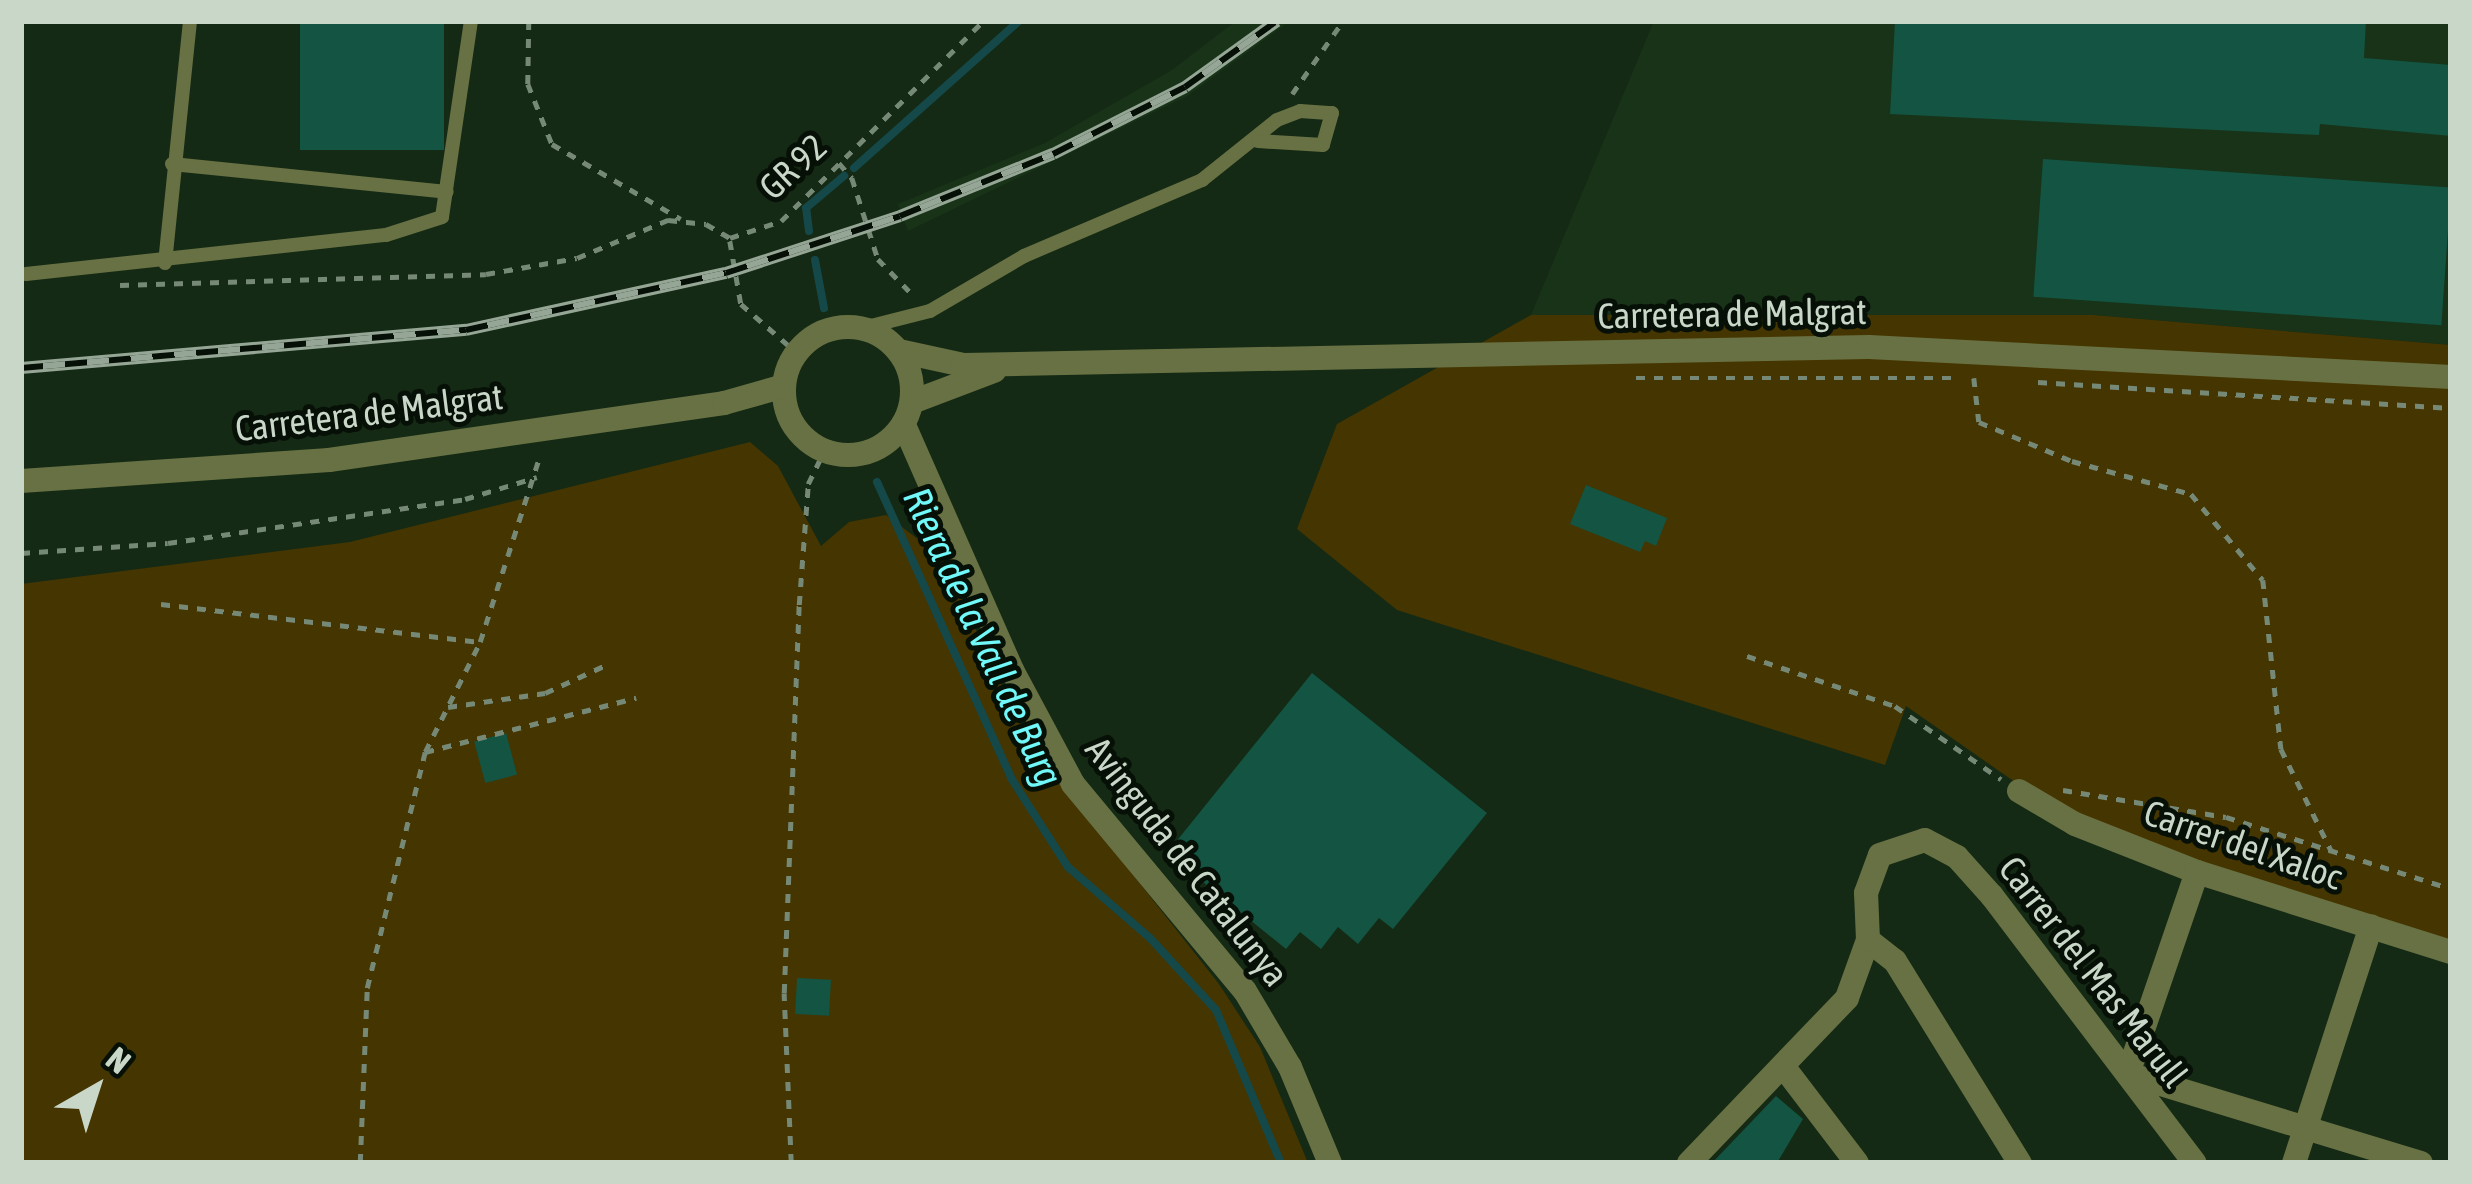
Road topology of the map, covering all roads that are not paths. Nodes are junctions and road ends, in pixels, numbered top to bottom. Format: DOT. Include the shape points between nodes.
graph roads {
  1 [pos="190,21"];
  2 [pos="471,21"];
  3 [pos="1258,141"];
  4 [pos="172,164"];
  5 [pos="447,192"];
  6 [pos="165,263"];
  7 [pos="26,274"];
  8 [pos="863,328"];
  9 [pos="898,351"];
  10 [pos="1013,364"];
  11 [pos="2451,377"];
  12 [pos="784,386"];
  13 [pos="724,403"];
  14 [pos="790,418"];
  15 [pos="901,423"];
  16 [pos="21,481"];
  17 [pos="2019,791"];
  18 [pos="2198,872"];
  19 [pos="2371,926"];
  20 [pos="1868,940"];
  21 [pos="2451,952"];
  22 [pos="1783,1066"];
  23 [pos="2128,1074"];
  24 [pos="2306,1129"];
  25 [pos="1330,1163"];
  26 [pos="1689,1163"];
  27 [pos="1857,1163"];
  28 [pos="2020,1163"];
  29 [pos="2195,1163"];
  30 [pos="2294,1163"];
  31 [pos="2421,1163"];
  1 -- 4 [label="lane"];
  2 -- 5 [label="lane"];
  3 -- 3 [label="lane" via="1277,120 1300,111 1332,113 1323,145"];
  3 -- 8 [label="lane" via="1202,180 1024,256 930,311"];
  4 -- 5 [label="lane"];
  4 -- 6 [label="lane"];
  5 -- 6 [label="lane" via="442,218 386,236"];
  6 -- 7 [label="lane"];
  8 -- 9 [label="street"];
  8 -- 12 [label="street" via="830,329 796,352"];
  9 -- 10 [label="street, Carretera de Malgrat" via="963,365"];
  9 -- 15 [label="street"];
  10 -- 11 [label="street, Carretera de Malgrat" via="1869,346"];
  10 -- 15 [label="street, Carretera de Malgrat"];
  12 -- 13 [label="street, Carretera de Malgrat"];
  12 -- 14 [label="street"];
  13 -- 14 [label="street, Carretera de Malgrat"];
  13 -- 16 [label="street, Carretera de Malgrat" via="329,460"];
  14 -- 15 [label="street" via="824,451 862,454"];
  15 -- 25 [label="street, Avinguda de Catalunya" via="1073,784 1245,992 1290,1067"];
  17 -- 18 [label="street, Carrer del Xaloc" via="2075,824"];
  18 -- 19 [label="street, Carrer del Xaloc"];
  18 -- 23 [label="street"];
  19 -- 21 [label="street, Carrer del Xaloc"];
  19 -- 24 [label="street"];
  20 -- 22 [label="street, Carrer del Mas Marull" via="1847,998"];
  20 -- 23 [label="street, Carrer del Mas Marull" via="1866,893 1880,855 1924,840 1957,857"];
  20 -- 28 [label="street" via="1894,962"];
  22 -- 26 [label="street, Carrer del Mas Marull"];
  22 -- 27 [label="street"];
  23 -- 24 [label="street"];
  23 -- 29 [label="street, Carrer del Mas Marull"];
  24 -- 30 [label="street"];
  24 -- 31 [label="street"];
}
